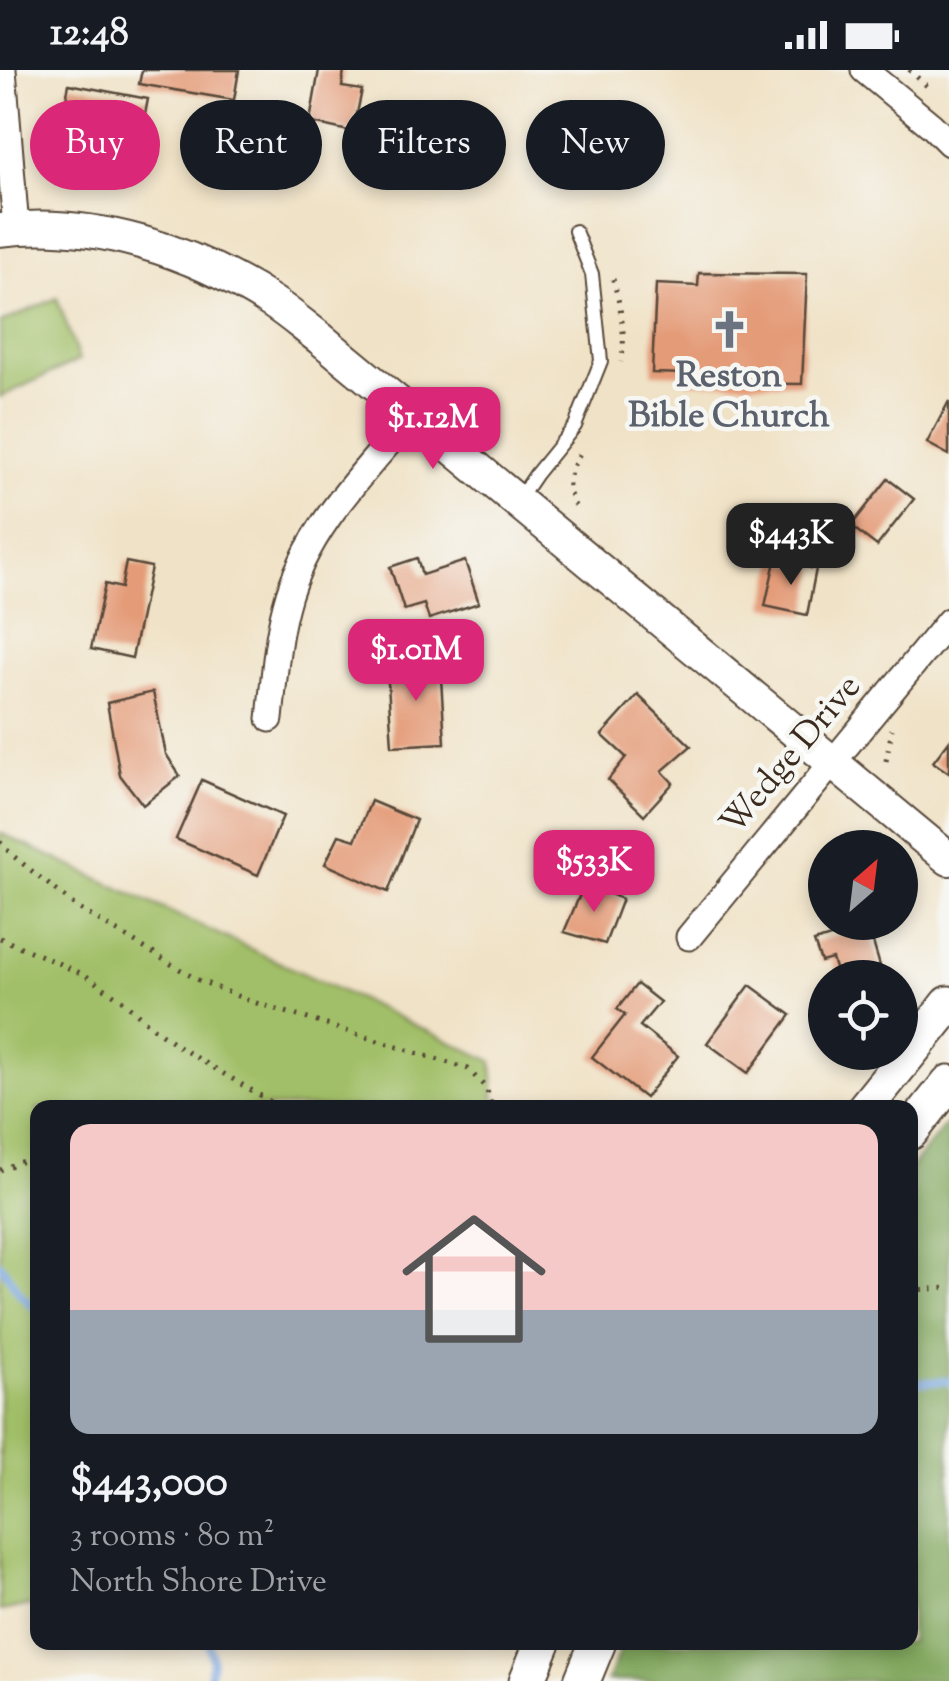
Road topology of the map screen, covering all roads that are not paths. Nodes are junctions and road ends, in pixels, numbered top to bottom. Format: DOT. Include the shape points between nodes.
graph roads {
  1 [pos="3,70"];
  2 [pos="864,70"];
  3 [pos="949,143"];
  4 [pos="8,229"];
  5 [pos="575,231"];
  6 [pos="413,415"];
  7 [pos="518,501"];
  8 [pos="949,621"];
  9 [pos="270,720"];
  10 [pos="834,762"];
  11 [pos="949,859"];
  12 [pos="689,937"];
  13 [pos="949,1004"];
  14 [pos="949,1084"];
  15 [pos="871,1100"];
  16 [pos="918,1122"];
  17 [pos="540,1650"];
  18 [pos="595,1650"];
  19 [pos="528,1681"];
  20 [pos="582,1681"];
  1 -- 4 [label="street"];
  2 -- 3 [label="street"];
  4 -- 6 [label="street" via="93,232 229,277 322,339"];
  5 -- 7 [label="lane" via="592,274 601,361 575,426"];
  6 -- 7 [label="street"];
  6 -- 9 [label="street" via="349,489 297,571 277,652"];
  7 -- 10 [label="street"];
  8 -- 10 [label="street, Wedge Drive"];
  10 -- 11 [label="street"];
  10 -- 12 [label="street, Wedge Drive"];
  13 -- 15 [label="main road"];
  14 -- 16 [label="main road"];
  17 -- 19 [label="main road"];
  18 -- 20 [label="main road"];
}
